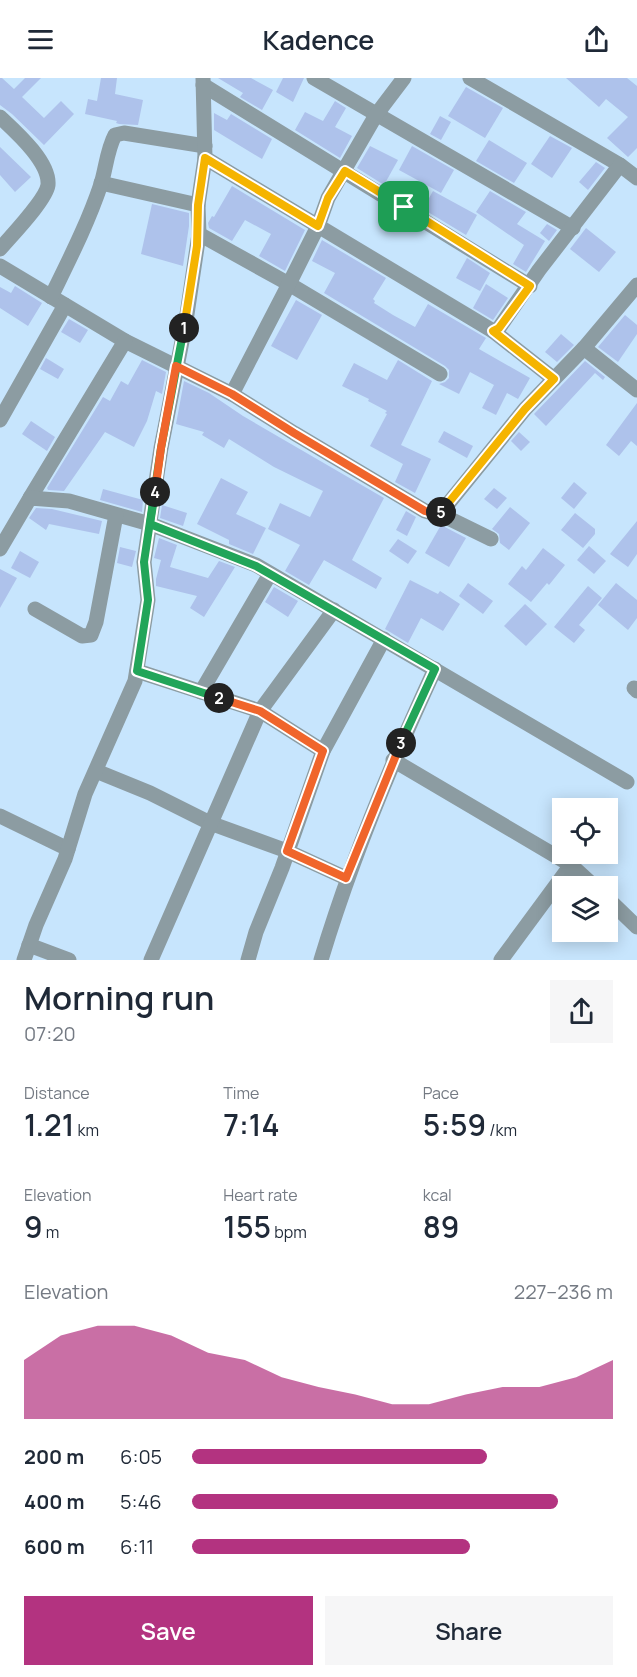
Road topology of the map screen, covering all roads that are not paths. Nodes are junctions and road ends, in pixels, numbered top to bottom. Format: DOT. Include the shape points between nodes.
graph roads {
  1 [pos="314,78"];
  2 [pos="404,78"];
  3 [pos="470,78"];
  4 [pos="203,81"];
  5 [pos="376,115"];
  6 [pos="0,117"];
  7 [pos="205,152"];
  8 [pos="620,165"];
  9 [pos="345,171"];
  10 [pos="637,178"];
  11 [pos="102,183"];
  12 [pos="198,205"];
  13 [pos="318,226"];
  14 [pos="573,228"];
  15 [pos="199,234"];
  16 [pos="0,249"];
  17 [pos="0,266"];
  18 [pos="289,284"];
  19 [pos="637,285"];
  20 [pos="530,286"];
  21 [pos="51,297"];
  22 [pos="65,305"];
  23 [pos="493,331"];
  24 [pos="125,341"];
  25 [pos="584,348"];
  26 [pos="176,366"];
  27 [pos="440,374"];
  28 [pos="554,379"];
  29 [pos="636,388"];
  30 [pos="232,394"];
  31 [pos="0,420"];
  32 [pos="30,498"];
  33 [pos="116,514"];
  34 [pos="439,515"];
  35 [pos="150,524"];
  36 [pos="491,539"];
  37 [pos="0,549"];
  38 [pos="270,574"];
  39 [pos="35,609"];
  40 [pos="334,610"];
  41 [pos="384,639"];
  42 [pos="435,669"];
  43 [pos="137,671"];
  44 [pos="201,692"];
  45 [pos="260,711"];
  46 [pos="323,751"];
  47 [pos="393,760"];
  48 [pos="96,771"];
  49 [pos="627,782"];
  50 [pos="0,816"];
  51 [pos="210,823"];
  52 [pos="68,849"];
  53 [pos="287,851"];
  54 [pos="571,865"];
  55 [pos="583,876"];
  56 [pos="346,878"];
  57 [pos="618,909"];
  58 [pos="637,927"];
  59 [pos="27,953"];
  60 [pos="324,959"];
  61 [pos="69,960"];
  62 [pos="151,960"];
  63 [pos="248,960"];
  64 [pos="501,960"];
  1 -- 5 [label="street"];
  2 -- 5 [label="street"];
  3 -- 8 [label="street"];
  4 -- 7 [label="street"];
  4 -- 9 [label="street"];
  5 -- 9 [label="street"];
  5 -- 14 [label="street"];
  6 -- 16 [label="street" via="44,163 48,184 42,199"];
  7 -- 11 [label="street" via="124,133 115,135"];
  7 -- 12 [label="street"];
  7 -- 13 [label="street"];
  8 -- 10 [label="street"];
  8 -- 14 [label="street"];
  9 -- 13 [label="street" via="328,198"];
  9 -- 20 [label="street"];
  11 -- 12 [label="street"];
  11 -- 21 [label="street"];
  12 -- 15 [label="street"];
  13 -- 18 [label="street"];
  13 -- 23 [label="street"];
  14 -- 20 [label="street"];
  15 -- 18 [label="street"];
  15 -- 26 [label="street"];
  17 -- 21 [label="street"];
  18 -- 27 [label="street"];
  18 -- 30 [label="street"];
  19 -- 25 [label="street"];
  20 -- 23 [label="street"];
  21 -- 22 [label="street"];
  22 -- 24 [label="street"];
  22 -- 31 [label="street"];
  23 -- 28 [label="street"];
  24 -- 26 [label="street"];
  24 -- 32 [label="street"];
  25 -- 28 [label="street"];
  25 -- 29 [label="street"];
  26 -- 30 [label="street"];
  26 -- 35 [label="street"];
  28 -- 34 [label="street"];
  30 -- 34 [label="street" via="425,511"];
  32 -- 33 [label="street" via="69,501"];
  32 -- 37 [label="street"];
  33 -- 35 [label="street"];
  33 -- 39 [label="street" via="96,622 90,635 82,636"];
  34 -- 36 [label="street"];
  35 -- 38 [label="street"];
  35 -- 43 [label="street" via="144,562 148,600"];
  38 -- 40 [label="street"];
  38 -- 44 [label="street"];
  40 -- 41 [label="street"];
  40 -- 45 [label="street"];
  41 -- 42 [label="street"];
  41 -- 46 [label="street"];
  42 -- 47 [label="street"];
  42 -- 49 [label="street"];
  43 -- 44 [label="street"];
  43 -- 48 [label="street"];
  44 -- 45 [label="street"];
  45 -- 46 [label="street"];
  45 -- 51 [label="street"];
  46 -- 53 [label="street"];
  47 -- 54 [label="street"];
  47 -- 56 [label="street"];
  48 -- 51 [label="street"];
  48 -- 52 [label="street"];
  50 -- 52 [label="street"];
  51 -- 53 [label="street"];
  51 -- 62 [label="street"];
  52 -- 59 [label="street"];
  53 -- 56 [label="street"];
  53 -- 63 [label="street"];
  54 -- 55 [label="street"];
  54 -- 64 [label="street"];
  56 -- 60 [label="street"];
  57 -- 58 [label="street"];
  59 -- 61 [label="street"];
}
